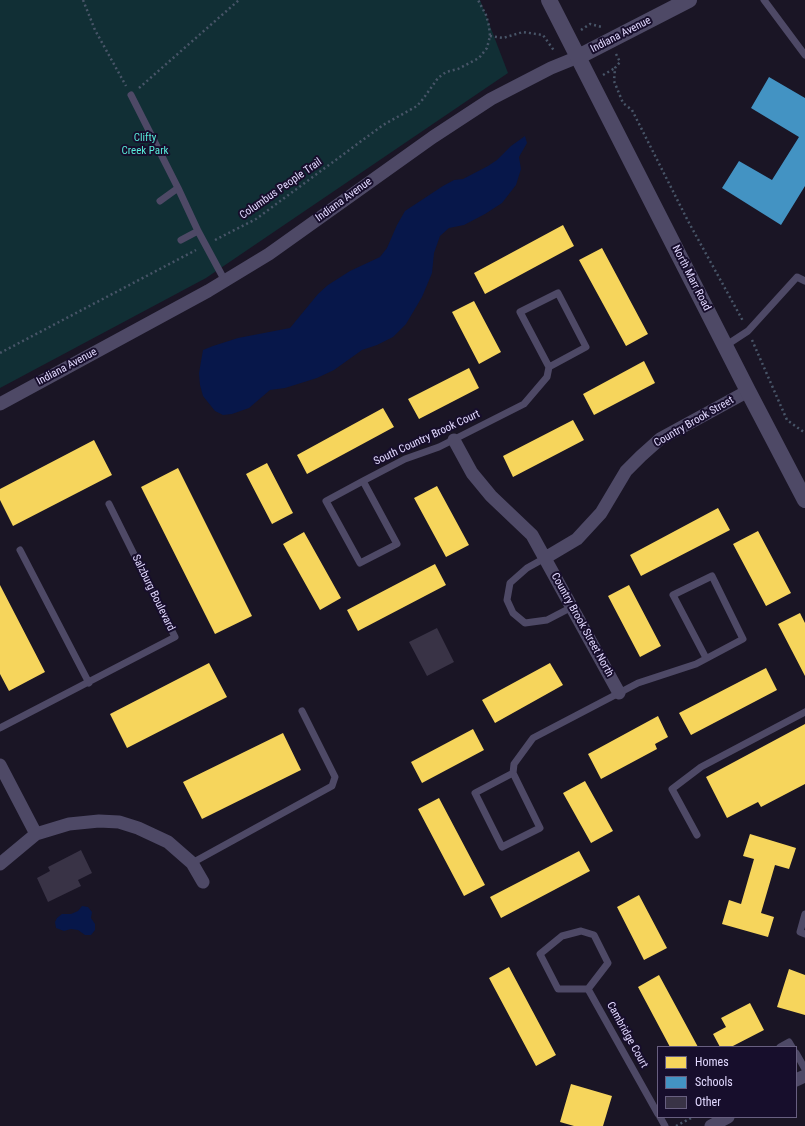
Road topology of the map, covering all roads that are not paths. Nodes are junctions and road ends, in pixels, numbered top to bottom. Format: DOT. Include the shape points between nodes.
graph roads {
  1 [pos="549,0"];
  2 [pos="689,0"];
  3 [pos="764,0"];
  4 [pos="805,55"];
  5 [pos="578,57"];
  6 [pos="131,95"];
  7 [pos="178,188"];
  8 [pos="160,201"];
  9 [pos="198,231"];
  10 [pos="181,240"];
  11 [pos="224,281"];
  12 [pos="805,281"];
  13 [pos="726,346"];
  14 [pos="549,367"];
  15 [pos="748,391"];
  16 [pos="0,404"];
  17 [pos="454,440"];
  18 [pos="363,481"];
  19 [pos="805,500"];
  20 [pos="109,504"];
  21 [pos="20,550"];
  22 [pos="545,558"];
  23 [pos="572,607"];
  24 [pos="706,658"];
  25 [pos="89,683"];
  26 [pos="619,693"];
  27 [pos="302,711"];
  28 [pos="805,712"];
  29 [pos="0,728"];
  30 [pos="0,765"];
  31 [pos="513,773"];
  32 [pos="36,834"];
  33 [pos="697,835"];
  34 [pos="192,863"];
  35 [pos="0,864"];
  36 [pos="203,882"];
  37 [pos="805,914"];
  38 [pos="805,934"];
  39 [pos="588,989"];
  40 [pos="782,1046"];
  41 [pos="792,1046"];
  42 [pos="797,1055"];
  43 [pos="805,1069"];
  44 [pos="657,1112"];
  45 [pos="726,1118"];
  46 [pos="711,1126"];
  1 -- 5 [label="street, North Marr Road"];
  2 -- 5 [label="street, Indiana Avenue"];
  3 -- 4 [label="lane"];
  5 -- 11 [label="street, Indiana Avenue" via="491,99 433,137 269,254"];
  5 -- 13 [label="street, North Marr Road"];
  6 -- 7 [label="lane"];
  7 -- 8 [label="lane"];
  7 -- 9 [label="lane"];
  9 -- 10 [label="lane"];
  9 -- 11 [label="lane"];
  11 -- 16 [label="street, Indiana Avenue"];
  12 -- 13 [label="lane" via="797,276 748,331"];
  13 -- 15 [label="street, North Marr Road"];
  14 -- 14 [label="lane" via="520,312 558,293 586,347"];
  14 -- 17 [label="lane, South Country Brook Court" via="547,377 524,404"];
  15 -- 19 [label="street, North Marr Road"];
  15 -- 22 [label="street, Country Brook Street" via="660,439 626,471 600,513 577,539"];
  17 -- 18 [label="lane, South Country Brook Court" via="405,459"];
  17 -- 22 [label="street, Country Brook Street North" via="472,473 491,496 532,535"];
  18 -- 18 [label="lane, South Country Brook Court" via="326,501 360,563 397,544"];
  20 -- 25 [label="lane, Salzburg Boulevard" via="175,637"];
  21 -- 25 [label="lane"];
  22 -- 23 [label="street, Country Brook Street North"];
  22 -- 23 [label="lane" via="527,568 510,583 507,600 513,613 526,623 547,620"];
  23 -- 26 [label="street, Country Brook Street North"];
  24 -- 24 [label="lane" via="673,595 712,576 743,638"];
  24 -- 26 [label="lane"];
  25 -- 29 [label="lane, Salzburg Boulevard"];
  26 -- 31 [label="lane" via="533,738 514,764"];
  27 -- 34 [label="lane" via="335,777 332,786"];
  28 -- 33 [label="lane" via="701,767 672,789"];
  30 -- 32 [label="street"];
  31 -- 31 [label="lane" via="540,828 502,847 475,793"];
  32 -- 34 [label="street" via="69,824 119,822 168,842"];
  32 -- 35 [label="street"];
  34 -- 36 [label="street"];
  37 -- 38 [label="lane" via="800,932"];
  39 -- 39 [label="lane" via="608,963 594,935 581,930 562,936 540,954 558,989"];
  39 -- 44 [label="lane, Cambridge Court"];
  40 -- 41 [label="lane" via="790,1042"];
  42 -- 43 [label="lane"];
  45 -- 46 [label="street"];
}
